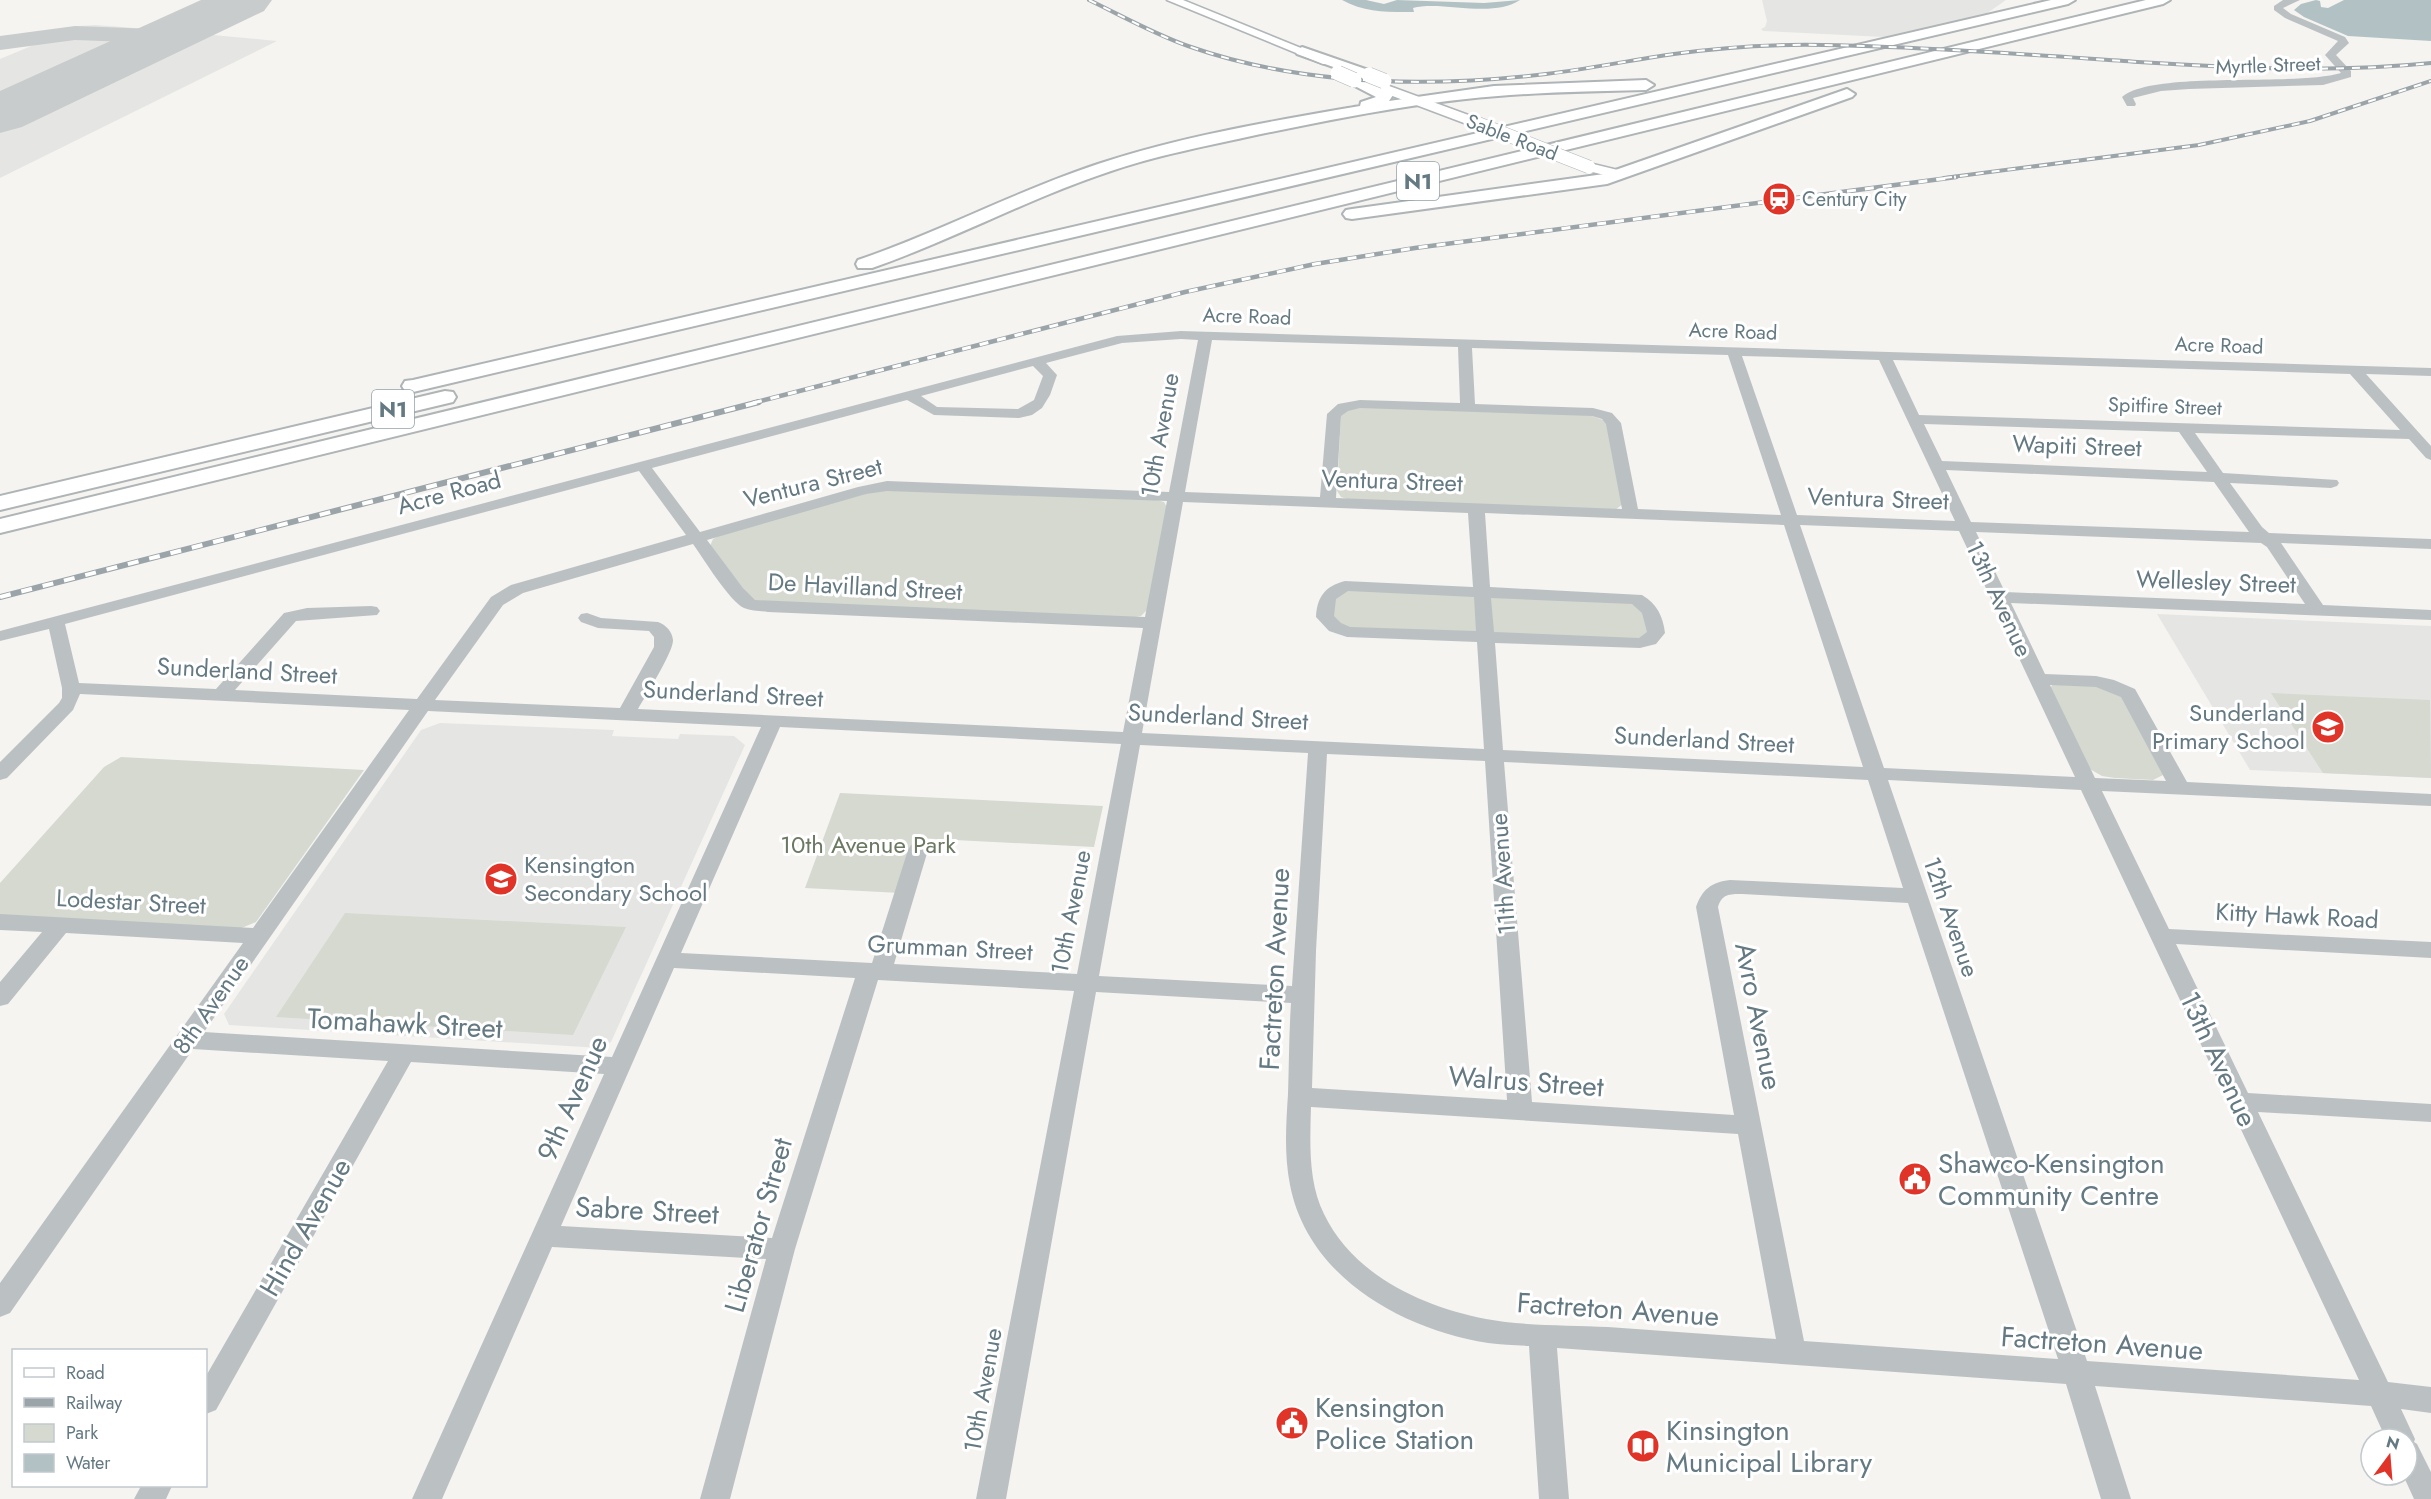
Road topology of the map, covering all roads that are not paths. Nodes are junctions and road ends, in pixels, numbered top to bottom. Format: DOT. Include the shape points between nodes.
graph roads {
  1 [pos="1173,0"];
  2 [pos="2068,0"];
  3 [pos="2110,0"];
  4 [pos="2164,0"];
  5 [pos="2295,0"];
  6 [pos="1284,45"];
  7 [pos="1302,51"];
  8 [pos="1831,55"];
  9 [pos="1357,76"];
  10 [pos="1514,90"];
  11 [pos="1420,101"];
  12 [pos="2131,104"];
  13 [pos="1333,114"];
  14 [pos="1602,172"];
  15 [pos="1206,336"];
  16 [pos="1465,344"];
  17 [pos="1734,352"];
  18 [pos="1884,356"];
  19 [pos="1036,361"];
  20 [pos="673,362"];
  21 [pos="2354,370"];
  22 [pos="2431,372"];
  23 [pos="388,392"];
  24 [pos="910,395"];
  25 [pos="1468,407"];
  26 [pos="1915,420"];
  27 [pos="2184,428"];
  28 [pos="2413,435"];
  29 [pos="2431,455"];
  30 [pos="1936,465"];
  31 [pos="643,466"];
  32 [pos="2217,477"];
  33 [pos="2331,483"];
  34 [pos="0,485"];
  35 [pos="1177,497"];
  36 [pos="1328,502"];
  37 [pos="0,503"];
  38 [pos="1476,508"];
  39 [pos="1631,514"];
  40 [pos="1789,520"];
  41 [pos="0,526"];
  42 [pos="1965,526"];
  43 [pos="697,538"];
  44 [pos="2265,538"];
  45 [pos="2431,544"];
  46 [pos="1484,592"];
  47 [pos="1998,597"];
  48 [pos="2317,610"];
  49 [pos="371,611"];
  50 [pos="2431,615"];
  51 [pos="587,618"];
  52 [pos="56,622"];
  53 [pos="1153,623"];
  54 [pos="0,636"];
  55 [pos="1486,637"];
  56 [pos="2037,679"];
  57 [pos="71,688"];
  58 [pos="221,695"];
  59 [pos="422,705"];
  60 [pos="626,714"];
  61 [pos="773,721"];
  62 [pos="1131,738"];
  63 [pos="1318,747"];
  64 [pos="1494,756"];
  65 [pos="0,774"];
  66 [pos="1874,774"];
  67 [pos="2087,784"];
  68 [pos="2180,788"];
  69 [pos="2431,800"];
  70 [pos="918,850"];
  71 [pos="1916,896"];
  72 [pos="0,922"];
  73 [pos="60,925"];
  74 [pos="260,936"];
  75 [pos="2161,936"];
  76 [pos="2431,950"];
  77 [pos="667,960"];
  78 [pos="875,971"];
  79 [pos="1086,983"];
  80 [pos="1302,995"];
  81 [pos="0,998"];
  82 [pos="186,1040"];
  83 [pos="404,1054"];
  84 [pos="619,1066"];
  85 [pos="1300,1097"];
  86 [pos="2240,1102"];
  87 [pos="1520,1111"];
  88 [pos="2431,1113"];
  89 [pos="1749,1125"];
  90 [pos="544,1236"];
  91 [pos="782,1249"];
  92 [pos="0,1305"];
  93 [pos="1542,1335"];
  94 [pos="1792,1353"];
  95 [pos="2076,1373"];
  96 [pos="2379,1394"];
  97 [pos="207,1399"];
  98 [pos="2431,1400"];
  99 [pos="2395,1427"];
  100 [pos="2419,1478"];
  101 [pos="427,1499"];
  102 [pos="716,1499"];
  103 [pos="991,1499"];
  104 [pos="1554,1499"];
  105 [pos="2116,1499"];
  106 [pos="2429,1499"];
  1 -- 6 [label="main road, Sable Road"];
  2 -- 8 [label="highway"];
  3 -- 37 [label="highway, N1"];
  4 -- 14 [label="highway" via="1864,88"];
  4 -- 20 [label="highway, N1"];
  5 -- 12 [label="street, Myrtle Street" via="2277,8 2342,39 2342,45 2330,56 2347,75 2323,82 2155,89 2128,95"];
  6 -- 7 [label="main road, Sable Road"];
  6 -- 9 [label="main road, Sable Road" via="1301,56"];
  7 -- 9 [label="highway"];
  8 -- 10 [label="highway" via="1674,82"];
  8 -- 23 [label="highway"];
  9 -- 10 [label="highway" via="1431,92"];
  9 -- 11 [label="main road, Sable Road"];
  9 -- 13 [label="highway" via="1385,95 1382,100"];
  10 -- 11 [label="highway"];
  11 -- 13 [label="highway"];
  11 -- 14 [label="main road, Sable Road, bridge"];
  13 -- 23 [label="highway" via="1173,148 1105,167 882,258"];
  14 -- 20 [label="highway" via="1314,221 1127,258"];
  15 -- 16 [label="street, Acre Road"];
  15 -- 19 [label="street, Acre Road" via="1128,338"];
  15 -- 35 [label="street, 10th Avenue"];
  16 -- 17 [label="street, Acre Road"];
  16 -- 25 [label="street"];
  17 -- 18 [label="street, Acre Road"];
  17 -- 40 [label="street, 12th Avenue"];
  18 -- 21 [label="street, Acre Road"];
  18 -- 26 [label="street, 13th Avenue"];
  19 -- 24 [label="street, Acre Road"];
  19 -- 24 [label="street" via="1050,375 1033,411 934,411"];
  20 -- 41 [label="highway, N1"];
  21 -- 22 [label="street, Acre Road"];
  21 -- 28 [label="street"];
  23 -- 34 [label="highway"];
  24 -- 31 [label="street, Acre Road"];
  25 -- 36 [label="street" via="1360,404 1339,409 1334,414"];
  25 -- 39 [label="street" via="1593,412 1607,416 1613,423"];
  26 -- 27 [label="street, Spitfire Street"];
  26 -- 30 [label="street, 13th Avenue"];
  27 -- 28 [label="street, Spitfire Street"];
  27 -- 32 [label="street"];
  28 -- 29 [label="street"];
  30 -- 32 [label="street, Wapiti Street"];
  30 -- 42 [label="street, 13th Avenue"];
  31 -- 43 [label="street, De Havilland Street"];
  31 -- 52 [label="street, Acre Road"];
  32 -- 33 [label="street, Wapiti Street"];
  32 -- 44 [label="street"];
  35 -- 36 [label="street, Ventura Street"];
  35 -- 43 [label="street, Ventura Street" via="879,486"];
  35 -- 53 [label="street, 10th Avenue"];
  36 -- 38 [label="street, Ventura Street"];
  38 -- 39 [label="street, Ventura Street"];
  38 -- 46 [label="street, 11th Avenue"];
  39 -- 40 [label="street, Ventura Street"];
  40 -- 42 [label="street, Ventura Street"];
  40 -- 66 [label="street, 12th Avenue"];
  42 -- 44 [label="street, Ventura Street"];
  42 -- 47 [label="street, 13th Avenue"];
  43 -- 53 [label="street, De Havilland Street" via="743,600 757,606"];
  43 -- 59 [label="street, Ventura Street" via="503,596"];
  44 -- 45 [label="street, Ventura Street"];
  44 -- 48 [label="street"];
  46 -- 55 [label="street, 11th Avenue"];
  46 -- 55 [label="street" via="1345,586 1326,600 1325,617 1347,632"];
  46 -- 55 [label="street" via="1636,599 1647,604 1652,612 1656,633 1640,644"];
  47 -- 48 [label="street, Wellesley Street"];
  47 -- 56 [label="street, 13th Avenue"];
  48 -- 50 [label="street, Wellesley Street"];
  49 -- 58 [label="street" via="290,617"];
  51 -- 60 [label="street" via="598,623 652,626 663,635 663,647"];
  52 -- 54 [label="street, Acre Road"];
  52 -- 57 [label="street"];
  53 -- 62 [label="street, 10th Avenue"];
  55 -- 64 [label="street, 11th Avenue"];
  56 -- 67 [label="street, 13th Avenue"];
  56 -- 68 [label="street, 13th Avenue" via="2101,682 2128,693"];
  57 -- 58 [label="street, Sunderland Street"];
  57 -- 65 [label="street" via="66,706"];
  58 -- 59 [label="street, Sunderland Street"];
  59 -- 60 [label="street, Sunderland Street"];
  59 -- 74 [label="street, 8th Avenue"];
  60 -- 61 [label="street, Sunderland Street"];
  61 -- 62 [label="street, Sunderland Street"];
  61 -- 77 [label="street, 9th Avenue"];
  62 -- 63 [label="street, Sunderland Street"];
  62 -- 79 [label="street, 10th Avenue"];
  63 -- 64 [label="street, Sunderland Street"];
  63 -- 80 [label="street, Factreton Avenue"];
  64 -- 66 [label="street, Sunderland Street"];
  64 -- 87 [label="street, 11th Avenue"];
  66 -- 67 [label="street, Sunderland Street"];
  66 -- 71 [label="street, 12th Avenue"];
  67 -- 68 [label="street, Sunderland Street"];
  67 -- 75 [label="street, 13th Avenue"];
  68 -- 69 [label="street, Sunderland Street"];
  70 -- 78 [label="street, Liberator Street"];
  71 -- 89 [label="street, Avro Avenue" via="1742,887 1718,889 1710,896 1707,907"];
  71 -- 95 [label="street, 12th Avenue"];
  72 -- 73 [label="street, Lodestar Street"];
  73 -- 74 [label="street, Lodestar Street"];
  73 -- 81 [label="street"];
  74 -- 82 [label="street, 8th Avenue"];
  75 -- 76 [label="street, Kitty Hawk Road"];
  75 -- 86 [label="street, 13th Avenue"];
  77 -- 78 [label="street, Grumman Street"];
  77 -- 84 [label="street, 9th Avenue"];
  78 -- 79 [label="street, Grumman Street"];
  78 -- 91 [label="street, Liberator Street"];
  79 -- 80 [label="street, Grumman Street"];
  79 -- 103 [label="street, 10th Avenue"];
  80 -- 85 [label="street, Factreton Avenue"];
  82 -- 83 [label="street, Tomahawk Street"];
  82 -- 92 [label="street, 8th Avenue"];
  83 -- 84 [label="street, Tomahawk Street"];
  83 -- 97 [label="street, Hind Avenue"];
  84 -- 90 [label="street, 9th Avenue"];
  85 -- 87 [label="street, Walrus Street"];
  85 -- 93 [label="street, Factreton Avenue" via="1301,1187 1312,1218 1348,1267 1388,1296 1450,1323 1488,1331"];
  86 -- 88 [label="street"];
  86 -- 96 [label="street, 13th Avenue"];
  87 -- 89 [label="street, Walrus Street"];
  89 -- 94 [label="street, Avro Avenue"];
  90 -- 91 [label="street, Sabre Street"];
  90 -- 101 [label="street, 9th Avenue"];
  91 -- 102 [label="street, Liberator Street"];
  93 -- 94 [label="street, Factreton Avenue"];
  93 -- 104 [label="street"];
  94 -- 95 [label="street, Factreton Avenue"];
  95 -- 96 [label="street, Factreton Avenue"];
  95 -- 105 [label="street, 12th Avenue"];
  96 -- 98 [label="street, Factreton Avenue"];
  96 -- 99 [label="street, 13th Avenue"];
  100 -- 106 [label="street"];
}
